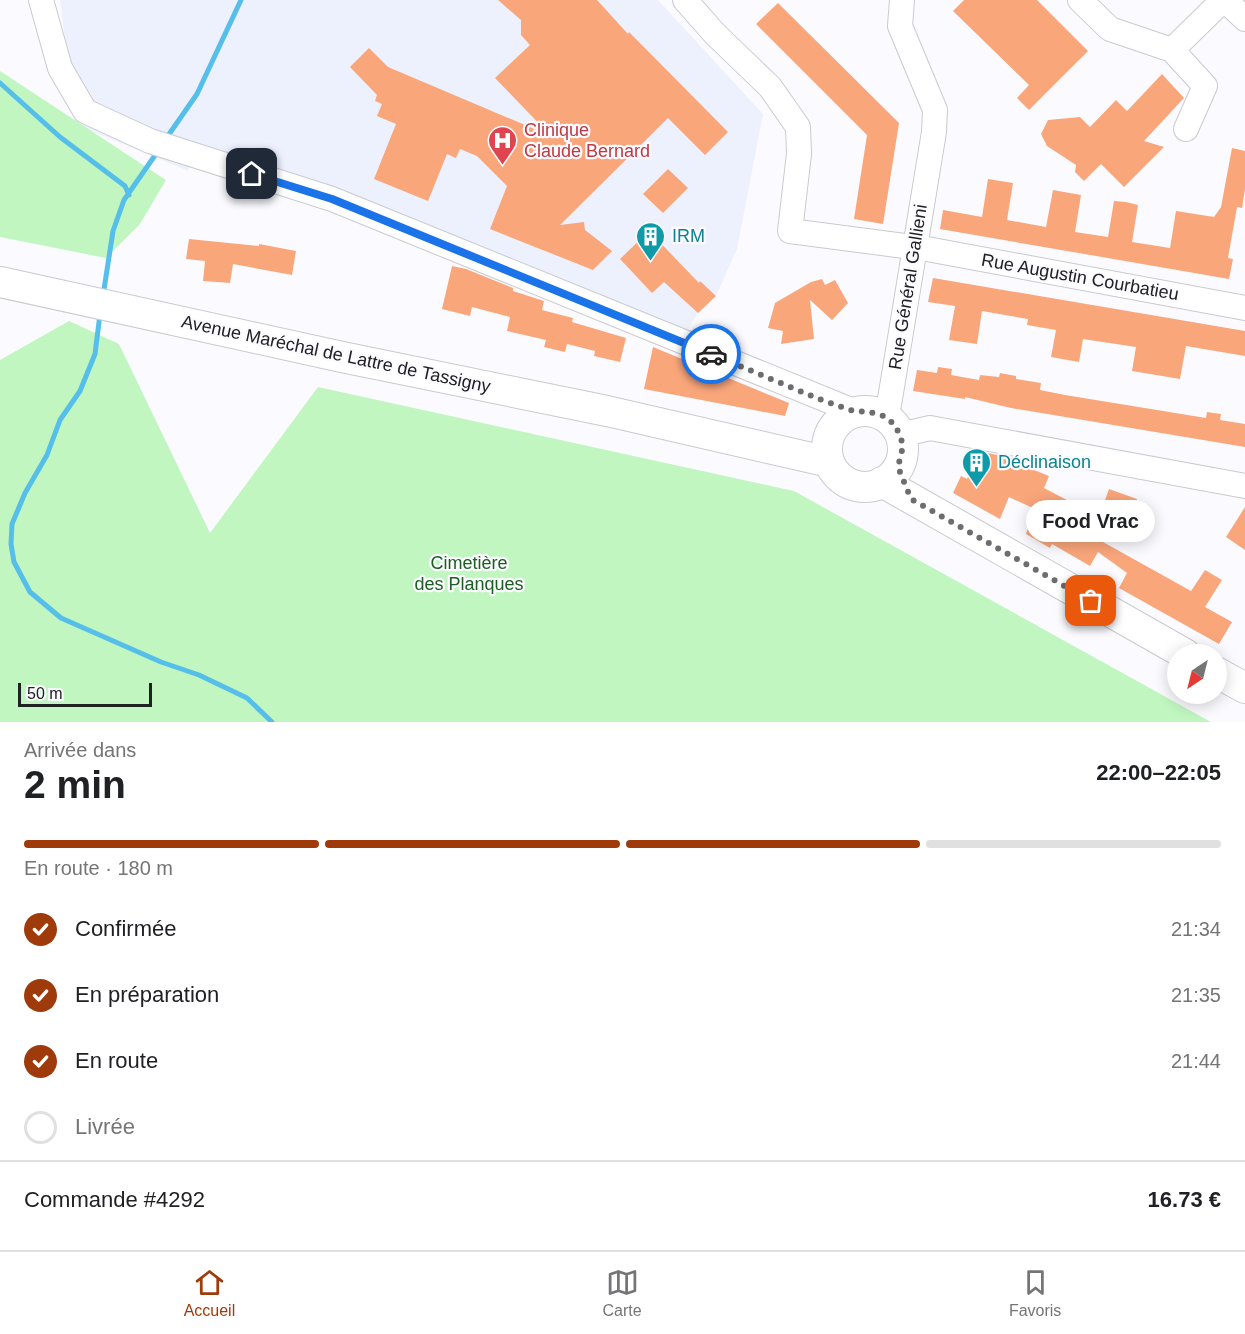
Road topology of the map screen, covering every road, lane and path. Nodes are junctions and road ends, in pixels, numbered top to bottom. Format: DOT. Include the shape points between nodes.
graph roads {
  1 [pos="41,0"];
  2 [pos="685,0"];
  3 [pos="902,0"];
  4 [pos="1080,0"];
  5 [pos="1224,0"];
  6 [pos="1245,19"];
  7 [pos="1172,50"];
  8 [pos="1186,129"];
  9 [pos="915,249"];
  10 [pos="0,273"];
  11 [pos="0,282"];
  12 [pos="65,297"];
  13 [pos="1245,308"];
  14 [pos="607,411"];
  15 [pos="874,439"];
  16 [pos="829,462"];
  17 [pos="1245,486"];
  18 [pos="1167,644"];
  19 [pos="1227,678"];
  20 [pos="1245,688"];
  1 -- 15 [label="street" via="60,68 85,111 150,141 332,199 819,399"];
  2 -- 9 [label="street, Rue Augustin Courbatieu" via="770,87 798,127 799,154 790,231"];
  3 -- 9 [label="street, Rue Général Gallieni" via="900,26 935,110"];
  4 -- 7 [label="street" via="1110,28"];
  5 -- 6 [label="street"];
  5 -- 7 [label="street"];
  7 -- 8 [label="street" via="1205,86"];
  9 -- 13 [label="street, Rue Augustin Courbatieu"];
  9 -- 15 [label="street, Rue Général Gallieni" via="889,405"];
  10 -- 12 [label="main road"];
  11 -- 12 [label="main road"];
  12 -- 14 [label="main road, Avenue Maréchal de Lattre de Tassigny"];
  14 -- 15 [label="main road, Avenue Maréchal de Lattre de Tassigny" via="800,436"];
  14 -- 16 [label="main road, Avenue Maréchal de Lattre de Tassigny"];
  15 -- 16 [label="main road" via="827,451"];
  15 -- 16 [label="main road" via="870,486 851,483"];
  15 -- 17 [label="street" via="930,429"];
  15 -- 18 [label="main road" via="911,499"];
  19 -- 20 [label="main road"];
}
